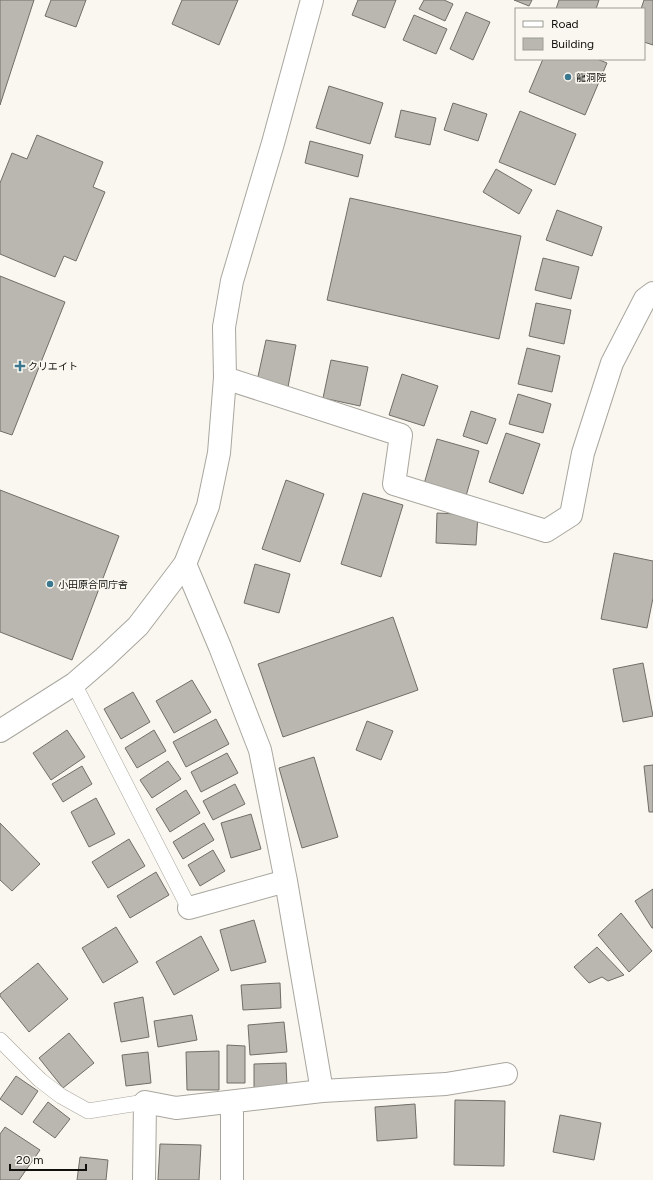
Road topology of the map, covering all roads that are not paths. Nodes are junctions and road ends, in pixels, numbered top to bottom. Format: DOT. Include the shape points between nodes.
graph roads {
  1 [pos="312,0"];
  2 [pos="653,293"];
  3 [pos="225,378"];
  4 [pos="185,564"];
  5 [pos="74,684"];
  6 [pos="0,731"];
  7 [pos="286,881"];
  8 [pos="189,908"];
  9 [pos="0,1040"];
  10 [pos="506,1074"];
  11 [pos="322,1091"];
  12 [pos="145,1102"];
  13 [pos="232,1102"];
  14 [pos="144,1180"];
  15 [pos="232,1180"];
  1 -- 3 [label="street" via="232,281 224,327"];
  2 -- 3 [label="street" via="645,299 612,362 583,453 571,515 546,531 394,484 401,435"];
  3 -- 4 [label="street" via="219,453 208,506"];
  4 -- 5 [label="street" via="138,626"];
  4 -- 7 [label="street" via="260,750"];
  5 -- 6 [label="street"];
  5 -- 8 [label="lane"];
  7 -- 8 [label="street"];
  7 -- 11 [label="street"];
  9 -- 12 [label="lane" via="40,1080 61,1096 88,1111"];
  10 -- 11 [label="street" via="446,1084"];
  11 -- 13 [label="street"];
  12 -- 13 [label="street" via="176,1108"];
  12 -- 14 [label="street"];
  13 -- 15 [label="street"];
}
